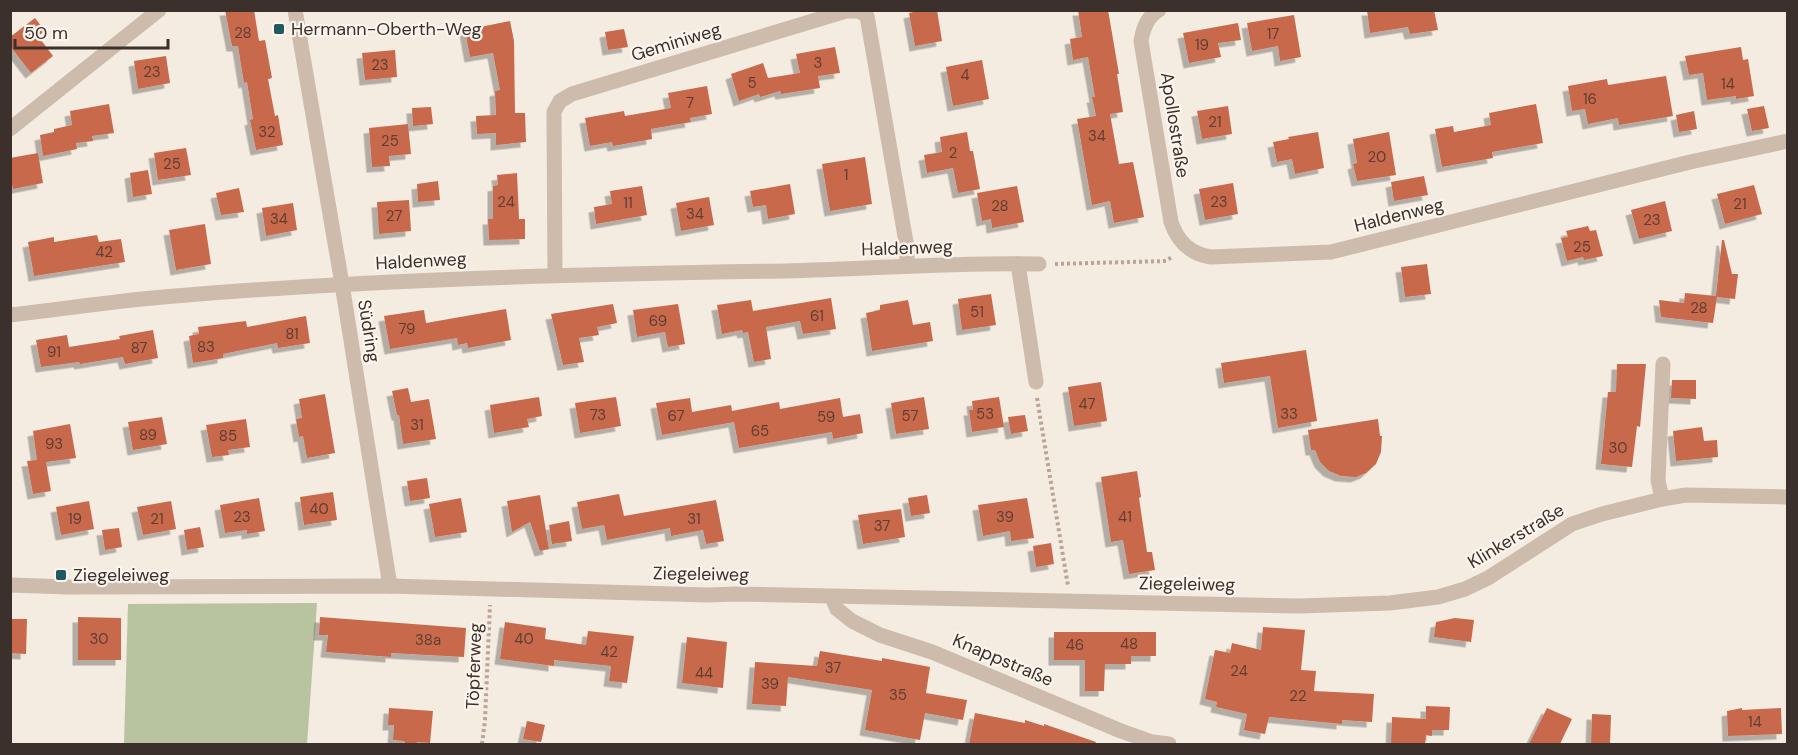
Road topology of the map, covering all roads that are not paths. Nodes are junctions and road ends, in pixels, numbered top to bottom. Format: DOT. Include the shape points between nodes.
graph roads {
  1 [pos="159,10"];
  2 [pos="296,10"];
  3 [pos="1159,10"];
  4 [pos="10,129"];
  5 [pos="1788,141"];
  6 [pos="1186,248"];
  7 [pos="1018,264"];
  8 [pos="1039,264"];
  9 [pos="907,266"];
  10 [pos="555,275"];
  11 [pos="342,284"];
  12 [pos="10,315"];
  13 [pos="1663,364"];
  14 [pos="1036,382"];
  15 [pos="1788,496"];
  16 [pos="1662,499"];
  17 [pos="10,585"];
  18 [pos="390,586"];
  19 [pos="832,597"];
  20 [pos="1390,603"];
  21 [pos="1169,744"];
  1 -- 4 [label="street"];
  2 -- 11 [label="street, Südring"];
  3 -- 6 [label="street, Apollostraße" via="1144,27 1141,41 1171,222"];
  5 -- 6 [label="street, Haldenweg" via="1331,252 1211,257"];
  7 -- 8 [label="street, Haldenweg"];
  7 -- 9 [label="street, Haldenweg"];
  7 -- 14 [label="street"];
  9 -- 10 [label="street, Haldenweg"];
  9 -- 10 [label="street, Geminiweg" via="867,16 859,11 846,11 572,94 560,101 554,112"];
  10 -- 11 [label="street, Haldenweg"];
  11 -- 12 [label="street, Haldenweg" via="173,296"];
  11 -- 18 [label="street, Südring"];
  13 -- 16 [label="street" via="1658,480"];
  15 -- 16 [label="street, Klinkerstraße" via="1686,495"];
  16 -- 20 [label="street, Klinkerstraße" via="1572,524 1465,589"];
  17 -- 18 [label="street, Ziegeleiweg"];
  18 -- 19 [label="street, Ziegeleiweg"];
  19 -- 20 [label="street, Ziegeleiweg" via="1299,606"];
  19 -- 21 [label="street, Knappstraße" via="837,609 852,621 880,635 932,652 1121,731"];
}
